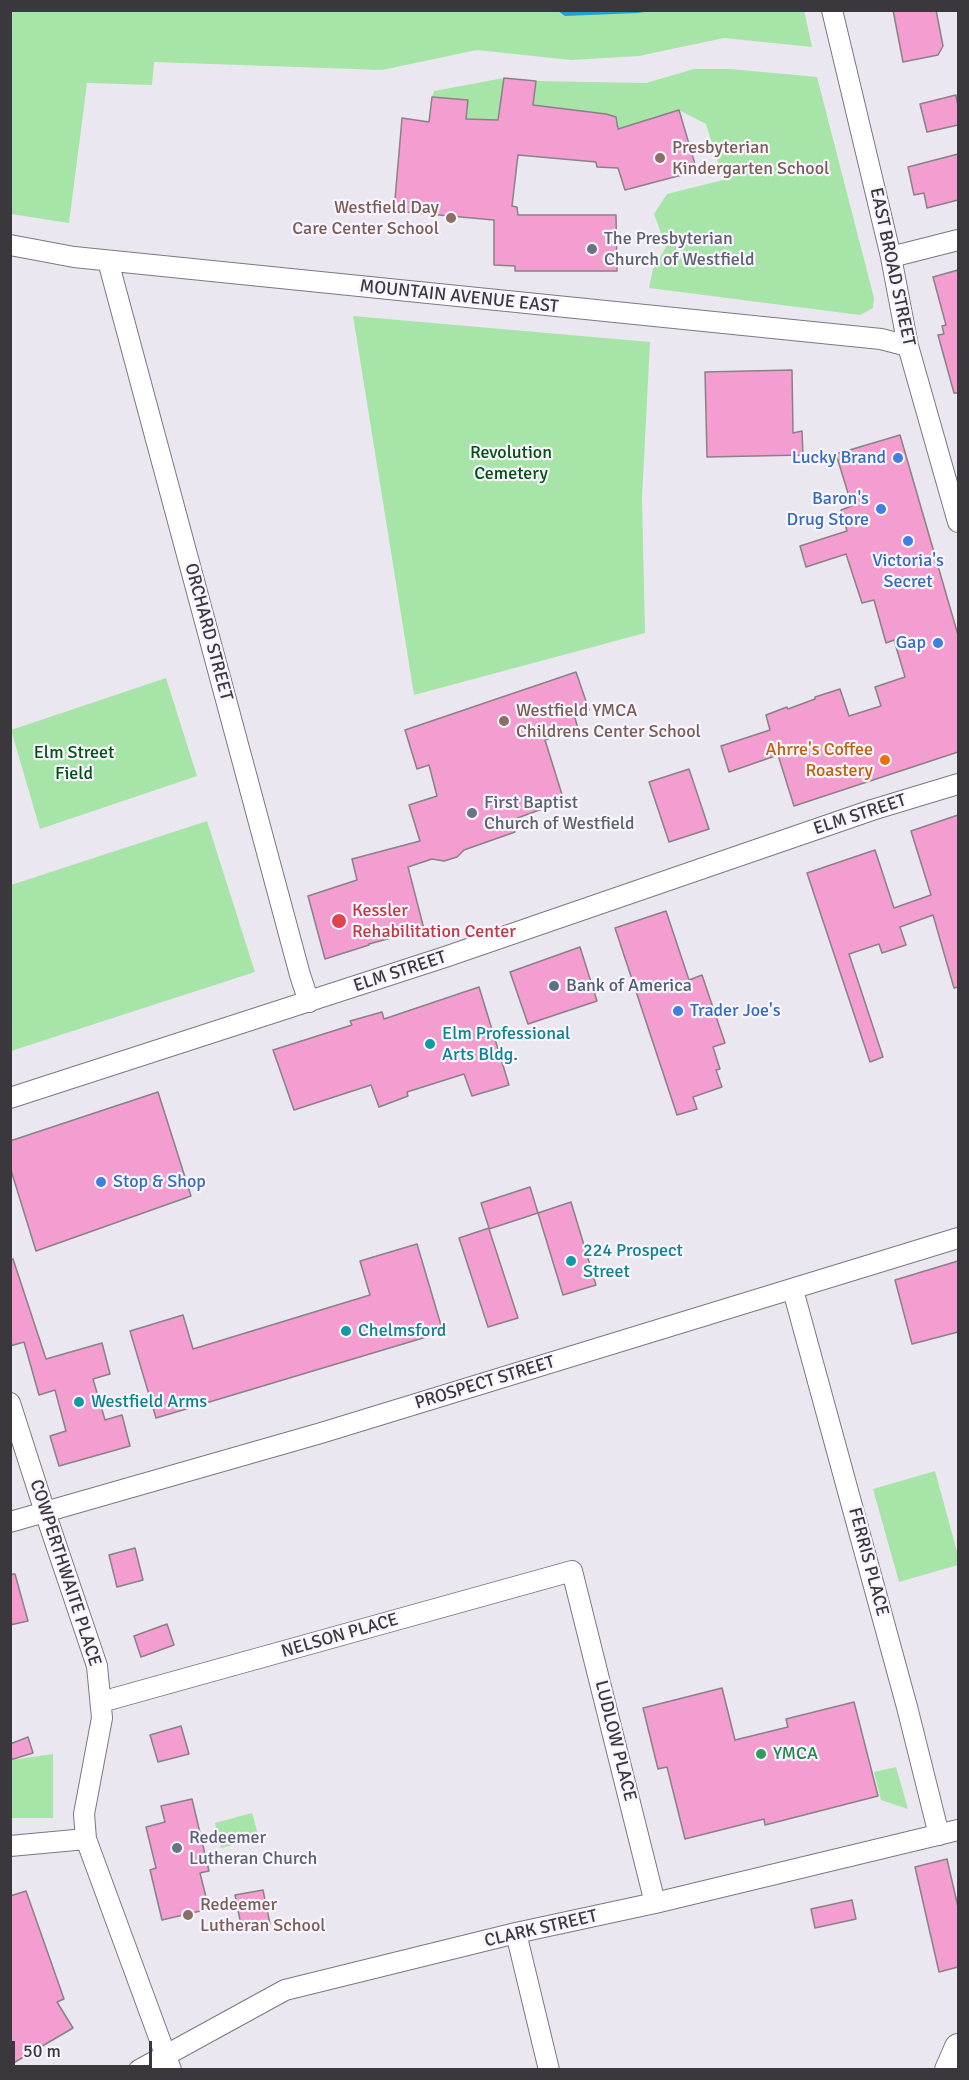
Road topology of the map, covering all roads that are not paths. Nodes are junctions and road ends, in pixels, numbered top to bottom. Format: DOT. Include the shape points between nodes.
graph roads {
  1 [pos="832,10"];
  2 [pos="958,240"];
  3 [pos="10,245"];
  4 [pos="891,257"];
  5 [pos="108,261"];
  6 [pos="908,346"];
  7 [pos="957,511"];
  8 [pos="958,784"];
  9 [pos="309,1002"];
  10 [pos="10,1098"];
  11 [pos="958,1238"];
  12 [pos="794,1290"];
  13 [pos="10,1403"];
  14 [pos="45,1512"];
  15 [pos="10,1522"];
  16 [pos="574,1578"];
  17 [pos="101,1702"];
  18 [pos="958,1830"];
  19 [pos="939,1835"];
  20 [pos="86,1839"];
  21 [pos="10,1846"];
  22 [pos="655,1903"];
  23 [pos="516,1934"];
  24 [pos="958,2047"];
  25 [pos="169,2062"];
  26 [pos="139,2070"];
  27 [pos="549,2070"];
  28 [pos="948,2070"];
  1 -- 4 [label="street, EAST BROAD STREET"];
  2 -- 4 [label="street"];
  3 -- 5 [label="street, MOUNTAIN AVENUE EAST"];
  4 -- 6 [label="street, EAST BROAD STREET"];
  5 -- 6 [label="street, MOUNTAIN AVENUE EAST" via="869,338"];
  5 -- 9 [label="street, ORCHARD STREET"];
  6 -- 7 [label="street, EAST BROAD STREET"];
  8 -- 9 [label="street, ELM STREET"];
  9 -- 10 [label="street, ELM STREET"];
  11 -- 12 [label="street, PROSPECT STREET"];
  12 -- 14 [label="street, PROSPECT STREET"];
  12 -- 19 [label="street, FERRIS PLACE"];
  13 -- 14 [label="street, COWPERTHWAITE PLACE"];
  14 -- 15 [label="street, PROSPECT STREET"];
  14 -- 17 [label="street, COWPERTHWAITE PLACE" via="97,1666"];
  16 -- 17 [label="street, NELSON PLACE" via="573,1571"];
  16 -- 22 [label="street, LUDLOW PLACE"];
  17 -- 20 [label="street, COWPERTHWAITE PLACE" via="102,1718 84,1814"];
  18 -- 19 [label="street, CLARK STREET"];
  19 -- 22 [label="street, CLARK STREET"];
  20 -- 21 [label="street"];
  20 -- 25 [label="street, COWPERTHWAITE PLACE"];
  22 -- 23 [label="street, CLARK STREET"];
  23 -- 25 [label="street, CLARK STREET" via="285,1990"];
  23 -- 27 [label="street"];
  24 -- 28 [label="main road"];
  25 -- 26 [label="street, CLARK STREET"];
}
